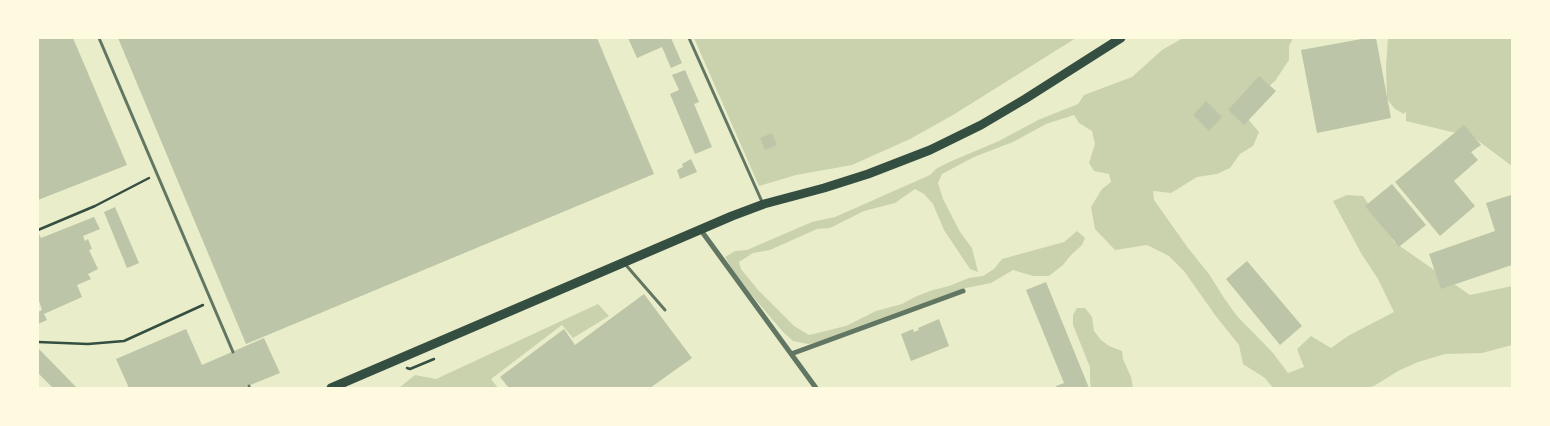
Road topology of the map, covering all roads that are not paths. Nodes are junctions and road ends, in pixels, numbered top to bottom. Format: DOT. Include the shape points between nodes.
graph roads {
  1 [pos="99,38"];
  2 [pos="689,38"];
  3 [pos="1121,38"];
  4 [pos="764,204"];
  5 [pos="699,229"];
  6 [pos="623,262"];
  7 [pos="963,291"];
  8 [pos="665,310"];
  9 [pos="233,352"];
  10 [pos="791,354"];
  11 [pos="331,388"];
  12 [pos="816,388"];
  1 -- 9 [label="lane"];
  2 -- 4 [label="lane"];
  3 -- 4 [label="main road" via="981,125 930,150 868,174"];
  4 -- 5 [label="main road"];
  5 -- 6 [label="main road"];
  5 -- 10 [label="street"];
  6 -- 8 [label="lane"];
  6 -- 11 [label="main road"];
  7 -- 10 [label="street"];
  10 -- 12 [label="street"];
}
